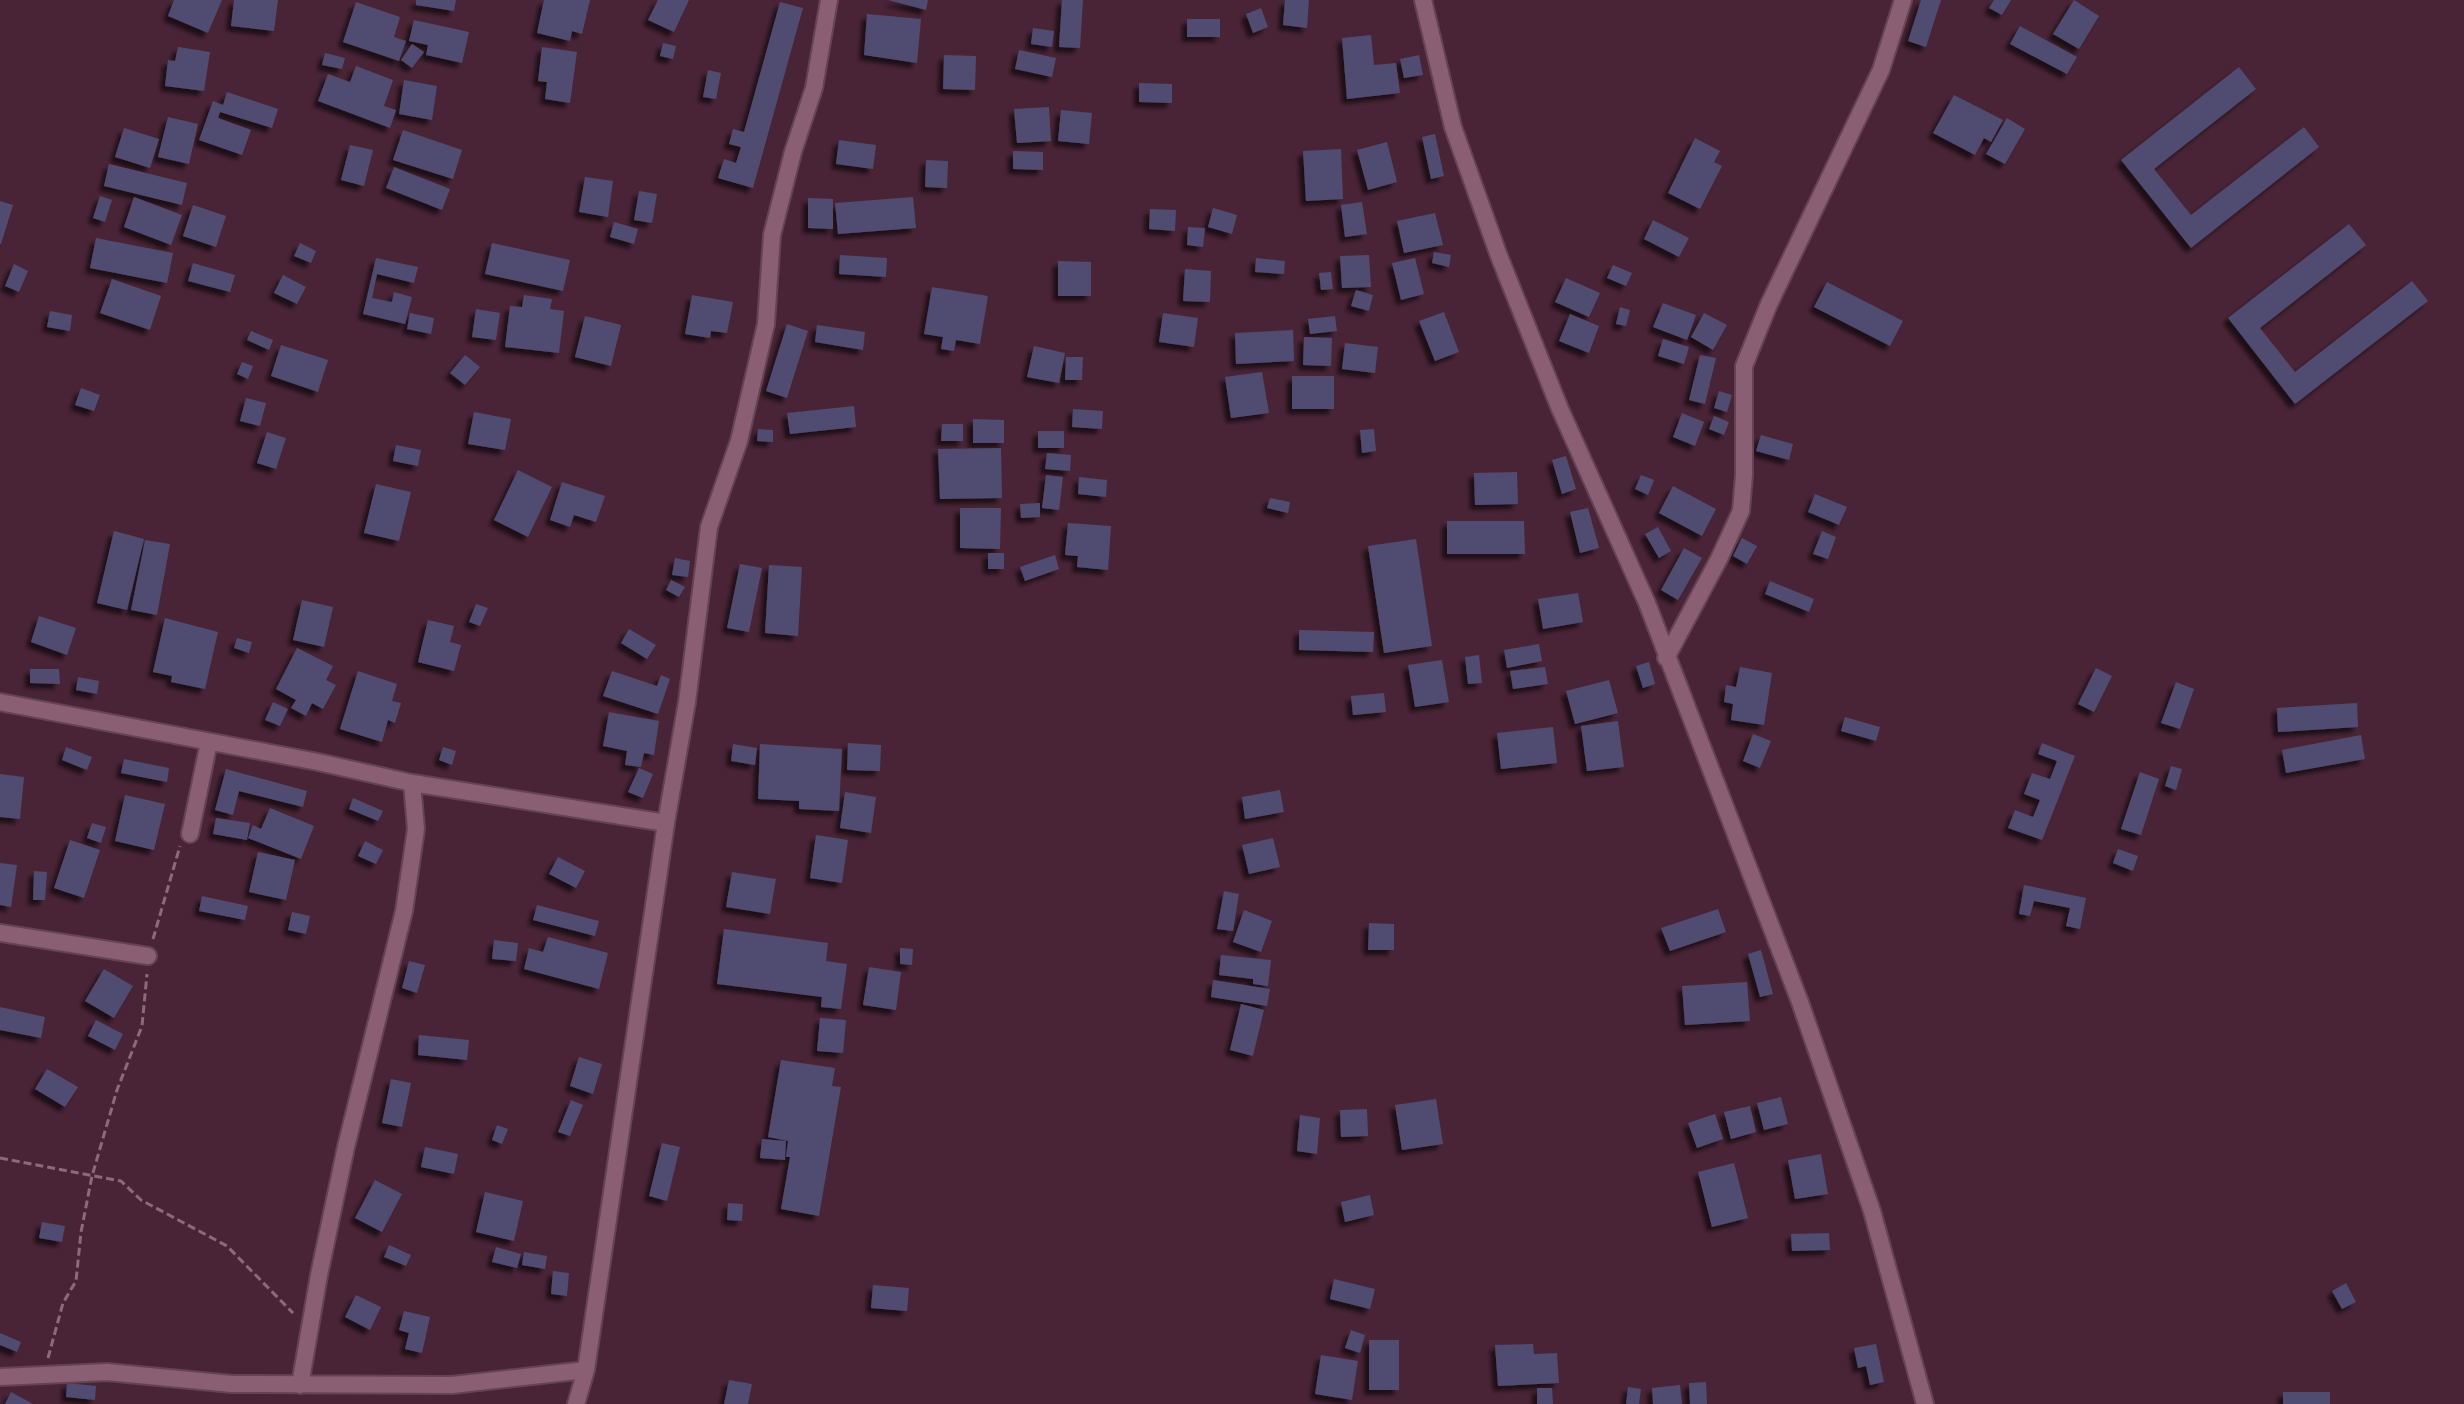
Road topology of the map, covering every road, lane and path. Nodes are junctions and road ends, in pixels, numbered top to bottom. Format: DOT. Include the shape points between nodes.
graph roads {
  1 [pos="829,0"];
  2 [pos="1423,0"];
  3 [pos="1903,0"];
  4 [pos="1666,658"];
  5 [pos="0,702"];
  6 [pos="209,742"];
  7 [pos="412,783"];
  8 [pos="666,823"];
  9 [pos="190,834"];
  10 [pos="0,933"];
  11 [pos="148,956"];
  12 [pos="0,1158"];
  13 [pos="92,1176"];
  14 [pos="309,1331"];
  15 [pos="586,1370"];
  16 [pos="42,1373"];
  17 [pos="0,1377"];
  18 [pos="300,1385"];
  19 [pos="576,1404"];
  20 [pos="1925,1404"];
  1 -- 8 [label="street" via="814,88 772,235 766,324 739,441 709,527"];
  2 -- 4 [label="street" via="1453,127 1499,256"];
  3 -- 4 [label="street" via="1881,70 1744,366 1741,511"];
  4 -- 20 [label="street" via="1805,1017 1872,1211"];
  5 -- 6 [label="street"];
  6 -- 7 [label="street"];
  6 -- 9 [label="street"];
  7 -- 8 [label="street"];
  7 -- 14 [label="street" via="416,829 404,911 346,1147"];
  8 -- 15 [label="street"];
  9 -- 11 [label="path" via="181,844"];
  10 -- 11 [label="street"];
  11 -- 13 [label="path" via="142,1026"];
  12 -- 13 [label="path"];
  13 -- 14 [label="path" via="121,1181 141,1200 227,1246"];
  13 -- 16 [label="path" via="76,1281 63,1303"];
  14 -- 18 [label="street"];
  15 -- 18 [label="street" via="452,1385"];
  15 -- 19 [label="street"];
  16 -- 17 [label="street"];
  16 -- 18 [label="street" via="107,1372"];
}
